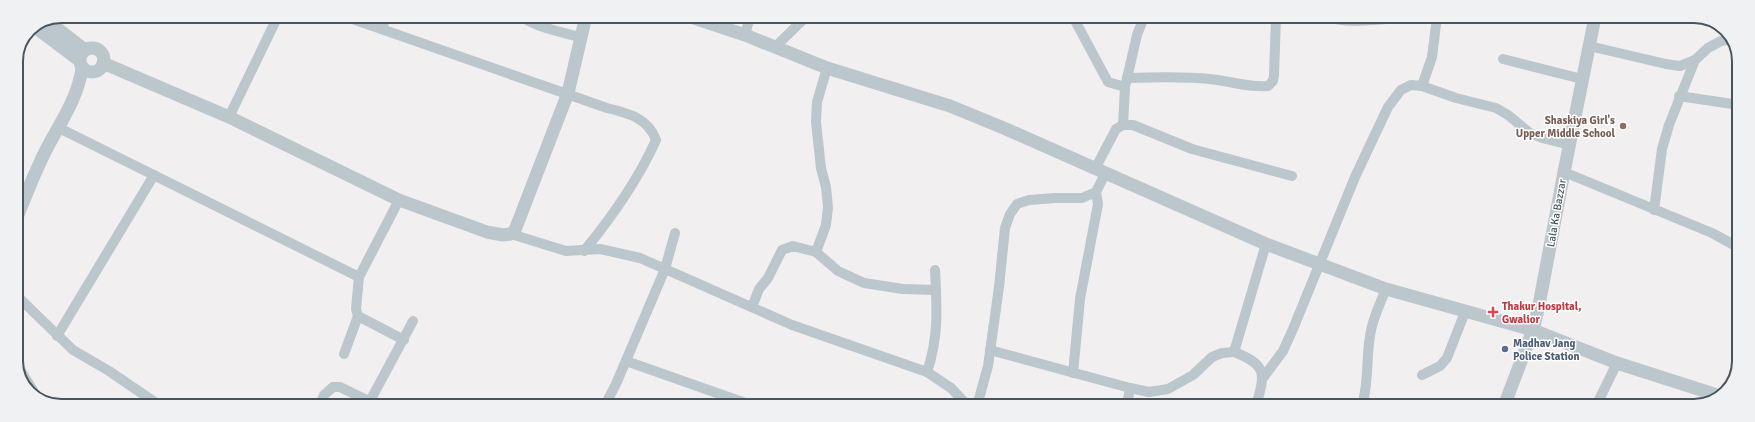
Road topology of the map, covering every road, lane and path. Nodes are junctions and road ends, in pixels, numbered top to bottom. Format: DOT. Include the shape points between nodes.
graph roads {
  1 [pos="275,23"];
  2 [pos="364,23"];
  3 [pos="384,23"];
  4 [pos="534,23"];
  5 [pos="584,23"];
  6 [pos="709,23"];
  7 [pos="748,23"];
  8 [pos="800,23"];
  9 [pos="1076,23"];
  10 [pos="1142,23"];
  11 [pos="1276,23"];
  12 [pos="1436,23"];
  13 [pos="1594,23"];
  14 [pos="51,25"];
  15 [pos="382,29"];
  16 [pos="39,30"];
  17 [pos="745,35"];
  18 [pos="580,37"];
  19 [pos="1726,40"];
  20 [pos="1589,46"];
  21 [pos="775,47"];
  22 [pos="82,59"];
  23 [pos="1503,59"];
  24 [pos="1695,60"];
  25 [pos="103,63"];
  26 [pos="827,68"];
  27 [pos="1582,79"];
  28 [pos="1126,82"];
  29 [pos="1422,86"];
  30 [pos="568,93"];
  31 [pos="1679,96"];
  32 [pos="1732,103"];
  33 [pos="229,116"];
  34 [pos="1123,125"];
  35 [pos="59,128"];
  36 [pos="1570,145"];
  37 [pos="1100,172"];
  38 [pos="1564,172"];
  39 [pos="154,175"];
  40 [pos="1292,176"];
  41 [pos="1096,192"];
  42 [pos="399,200"];
  43 [pos="23,202"];
  44 [pos="1654,210"];
  45 [pos="675,233"];
  46 [pos="511,234"];
  47 [pos="1266,244"];
  48 [pos="1732,244"];
  49 [pos="584,251"];
  50 [pos="816,252"];
  51 [pos="1321,264"];
  52 [pos="665,269"];
  53 [pos="935,270"];
  54 [pos="359,277"];
  55 [pos="1386,289"];
  56 [pos="936,290"];
  57 [pos="23,302"];
  58 [pos="752,307"];
  59 [pos="1465,312"];
  60 [pos="358,316"];
  61 [pos="413,322"];
  62 [pos="1533,330"];
  63 [pos="57,336"];
  64 [pos="404,340"];
  65 [pos="990,350"];
  66 [pos="1234,352"];
  67 [pos="344,354"];
  68 [pos="626,360"];
  69 [pos="1617,363"];
  70 [pos="927,372"];
  71 [pos="1073,373"];
  72 [pos="1422,375"];
  73 [pos="1263,378"];
  74 [pos="1130,388"];
  75 [pos="1713,394"];
  76 [pos="149,399"];
  77 [pos="322,399"];
  78 [pos="365,399"];
  79 [pos="375,399"];
  80 [pos="608,399"];
  81 [pos="732,399"];
  82 [pos="961,399"];
  83 [pos="979,399"];
  84 [pos="1128,399"];
  85 [pos="1258,399"];
  86 [pos="1364,399"];
  87 [pos="1507,399"];
  88 [pos="1599,399"];
  1 -- 33 [label="street"];
  2 -- 15 [label="street"];
  3 -- 15 [label="street"];
  4 -- 18 [label="street"];
  5 -- 18 [label="street"];
  6 -- 17 [label="street"];
  7 -- 17 [label="street"];
  8 -- 21 [label="street"];
  9 -- 28 [label="street" via="1108,82"];
  10 -- 28 [label="street"];
  11 -- 28 [label="street" via="1274,75 1268,86 1202,78"];
  12 -- 29 [label="street" via="1432,57"];
  13 -- 20 [label="street, Lala Ka Bazzar"];
  14 -- 22 [label="street"];
  15 -- 30 [label="street"];
  16 -- 22 [label="street"];
  17 -- 21 [label="street"];
  18 -- 30 [label="street"];
  19 -- 24 [label="street" via="1708,48"];
  20 -- 24 [label="street" via="1680,66"];
  20 -- 27 [label="street, Lala Ka Bazzar"];
  21 -- 26 [label="street"];
  22 -- 25 [label="street" via="88,72 96,72"];
  22 -- 25 [label="street" via="93,48 100,52 104,59"];
  22 -- 35 [label="street" via="77,90"];
  23 -- 27 [label="street"];
  24 -- 31 [label="street"];
  25 -- 33 [label="street"];
  26 -- 37 [label="street" via="950,106"];
  26 -- 50 [label="street" via="817,102 816,122 828,207 826,225"];
  27 -- 36 [label="street, Lala Ka Bazzar"];
  28 -- 34 [label="street"];
  29 -- 36 [label="street" via="1496,108 1530,133"];
  29 -- 51 [label="street" via="1411,85 1401,90 1388,107 1357,171"];
  30 -- 46 [label="street" via="515,230"];
  30 -- 49 [label="street" via="627,113 644,122 653,131 656,140 622,201"];
  31 -- 32 [label="street"];
  31 -- 44 [label="street" via="1662,149"];
  33 -- 42 [label="street"];
  34 -- 37 [label="street" via="1111,135"];
  34 -- 40 [label="street" via="1133,124 1192,149"];
  35 -- 39 [label="street"];
  35 -- 43 [label="street"];
  36 -- 38 [label="street, Lala Ka Bazzar"];
  37 -- 41 [label="street"];
  37 -- 47 [label="street"];
  38 -- 44 [label="street"];
  38 -- 62 [label="street, Lala Ka Bazzar"];
  39 -- 54 [label="street"];
  39 -- 63 [label="street"];
  41 -- 65 [label="street" via="1082,198 1029,200 1017,204 1010,214 1005,228 1000,287"];
  41 -- 71 [label="street" via="1098,204 1080,300"];
  42 -- 46 [label="street" via="487,232"];
  42 -- 54 [label="street"];
  44 -- 48 [label="street" via="1712,233"];
  45 -- 52 [label="street"];
  46 -- 49 [label="street" via="555,249"];
  47 -- 51 [label="street"];
  47 -- 66 [label="street"];
  49 -- 52 [label="street" via="600,249 619,252"];
  50 -- 56 [label="street" via="838,272 864,283 903,289"];
  50 -- 58 [label="street" via="794,246 782,250 768,278 759,289"];
  51 -- 55 [label="street"];
  51 -- 73 [label="street" via="1283,350"];
  52 -- 58 [label="street"];
  52 -- 68 [label="street"];
  53 -- 56 [label="street"];
  54 -- 60 [label="street" via="356,309"];
  55 -- 59 [label="street"];
  55 -- 86 [label="street" via="1370,335 1368,379"];
  56 -- 70 [label="street" via="937,333"];
  57 -- 63 [label="street"];
  58 -- 70 [label="street" via="792,325"];
  59 -- 62 [label="street"];
  59 -- 72 [label="street" via="1447,358 1440,366"];
  60 -- 64 [label="street"];
  60 -- 67 [label="street"];
  61 -- 64 [label="street"];
  62 -- 69 [label="street"];
  62 -- 87 [label="street, Lala Ka Bazzar"];
  63 -- 76 [label="street" via="73,350"];
  64 -- 79 [label="street"];
  65 -- 71 [label="street"];
  65 -- 83 [label="street"];
  66 -- 73 [label="street" via="1255,362 1261,369"];
  66 -- 74 [label="street" via="1212,357 1192,375 1168,389 1149,392"];
  68 -- 80 [label="street"];
  68 -- 81 [label="street"];
  69 -- 75 [label="street"];
  69 -- 88 [label="street"];
  70 -- 82 [label="street" via="951,388"];
  71 -- 74 [label="street"];
  73 -- 85 [label="street"];
  74 -- 84 [label="street"];
  77 -- 78 [label="street" via="333,387 340,387"];
}
